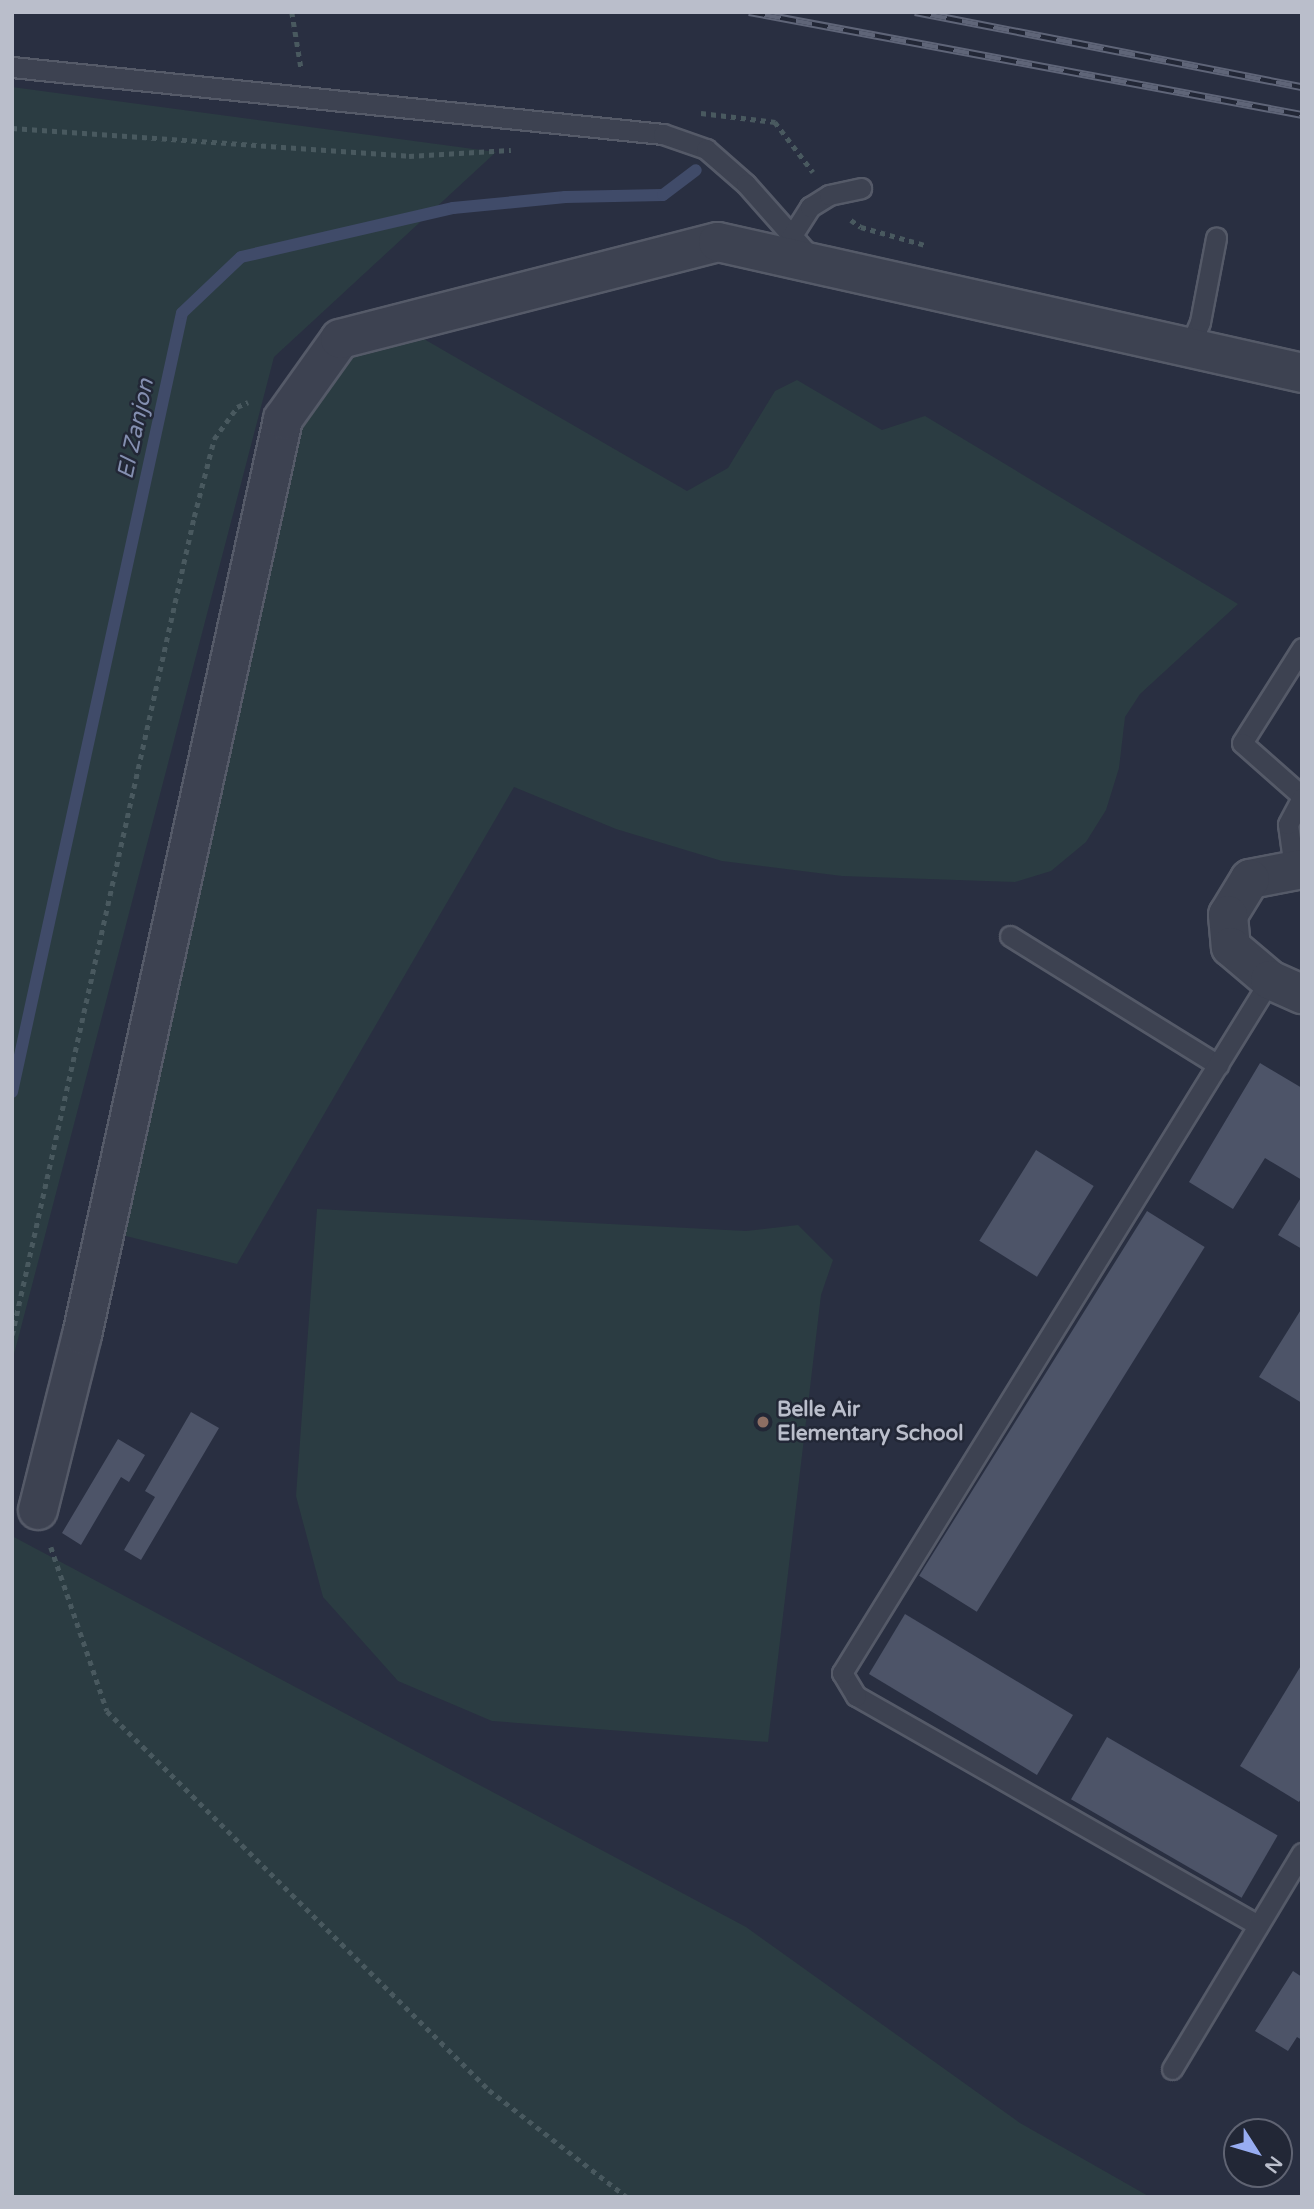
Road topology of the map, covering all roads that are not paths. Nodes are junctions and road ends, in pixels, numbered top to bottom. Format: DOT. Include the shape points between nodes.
graph roads {
  1 [pos="12,67"];
  2 [pos="861,188"];
  3 [pos="1216,238"];
  4 [pos="784,247"];
  5 [pos="1189,348"];
  6 [pos="1302,373"];
  7 [pos="1302,648"];
  8 [pos="1302,797"];
  9 [pos="1298,869"];
  10 [pos="1010,936"];
  11 [pos="1286,987"];
  12 [pos="1217,1065"];
  13 [pos="38,1510"];
  14 [pos="1302,1853"];
  15 [pos="1258,1925"];
  16 [pos="1172,2068"];
  1 -- 4 [label="lane" via="663,134 706,149 746,184"];
  2 -- 4 [label="lane" via="830,195 810,207"];
  3 -- 5 [label="lane" via="1200,322"];
  4 -- 5 [label="street" via="822,265"];
  4 -- 13 [label="street" via="718,242 340,339 283,419 82,1335"];
  5 -- 6 [label="street"];
  7 -- 8 [label="lane" via="1242,743"];
  8 -- 9 [label="lane" via="1288,824"];
  9 -- 11 [label="street" via="1250,879 1228,915 1231,947"];
  10 -- 12 [label="lane"];
  11 -- 12 [label="lane"];
  12 -- 15 [label="lane" via="842,1673 856,1696"];
  14 -- 15 [label="lane"];
  15 -- 16 [label="lane"];
}
